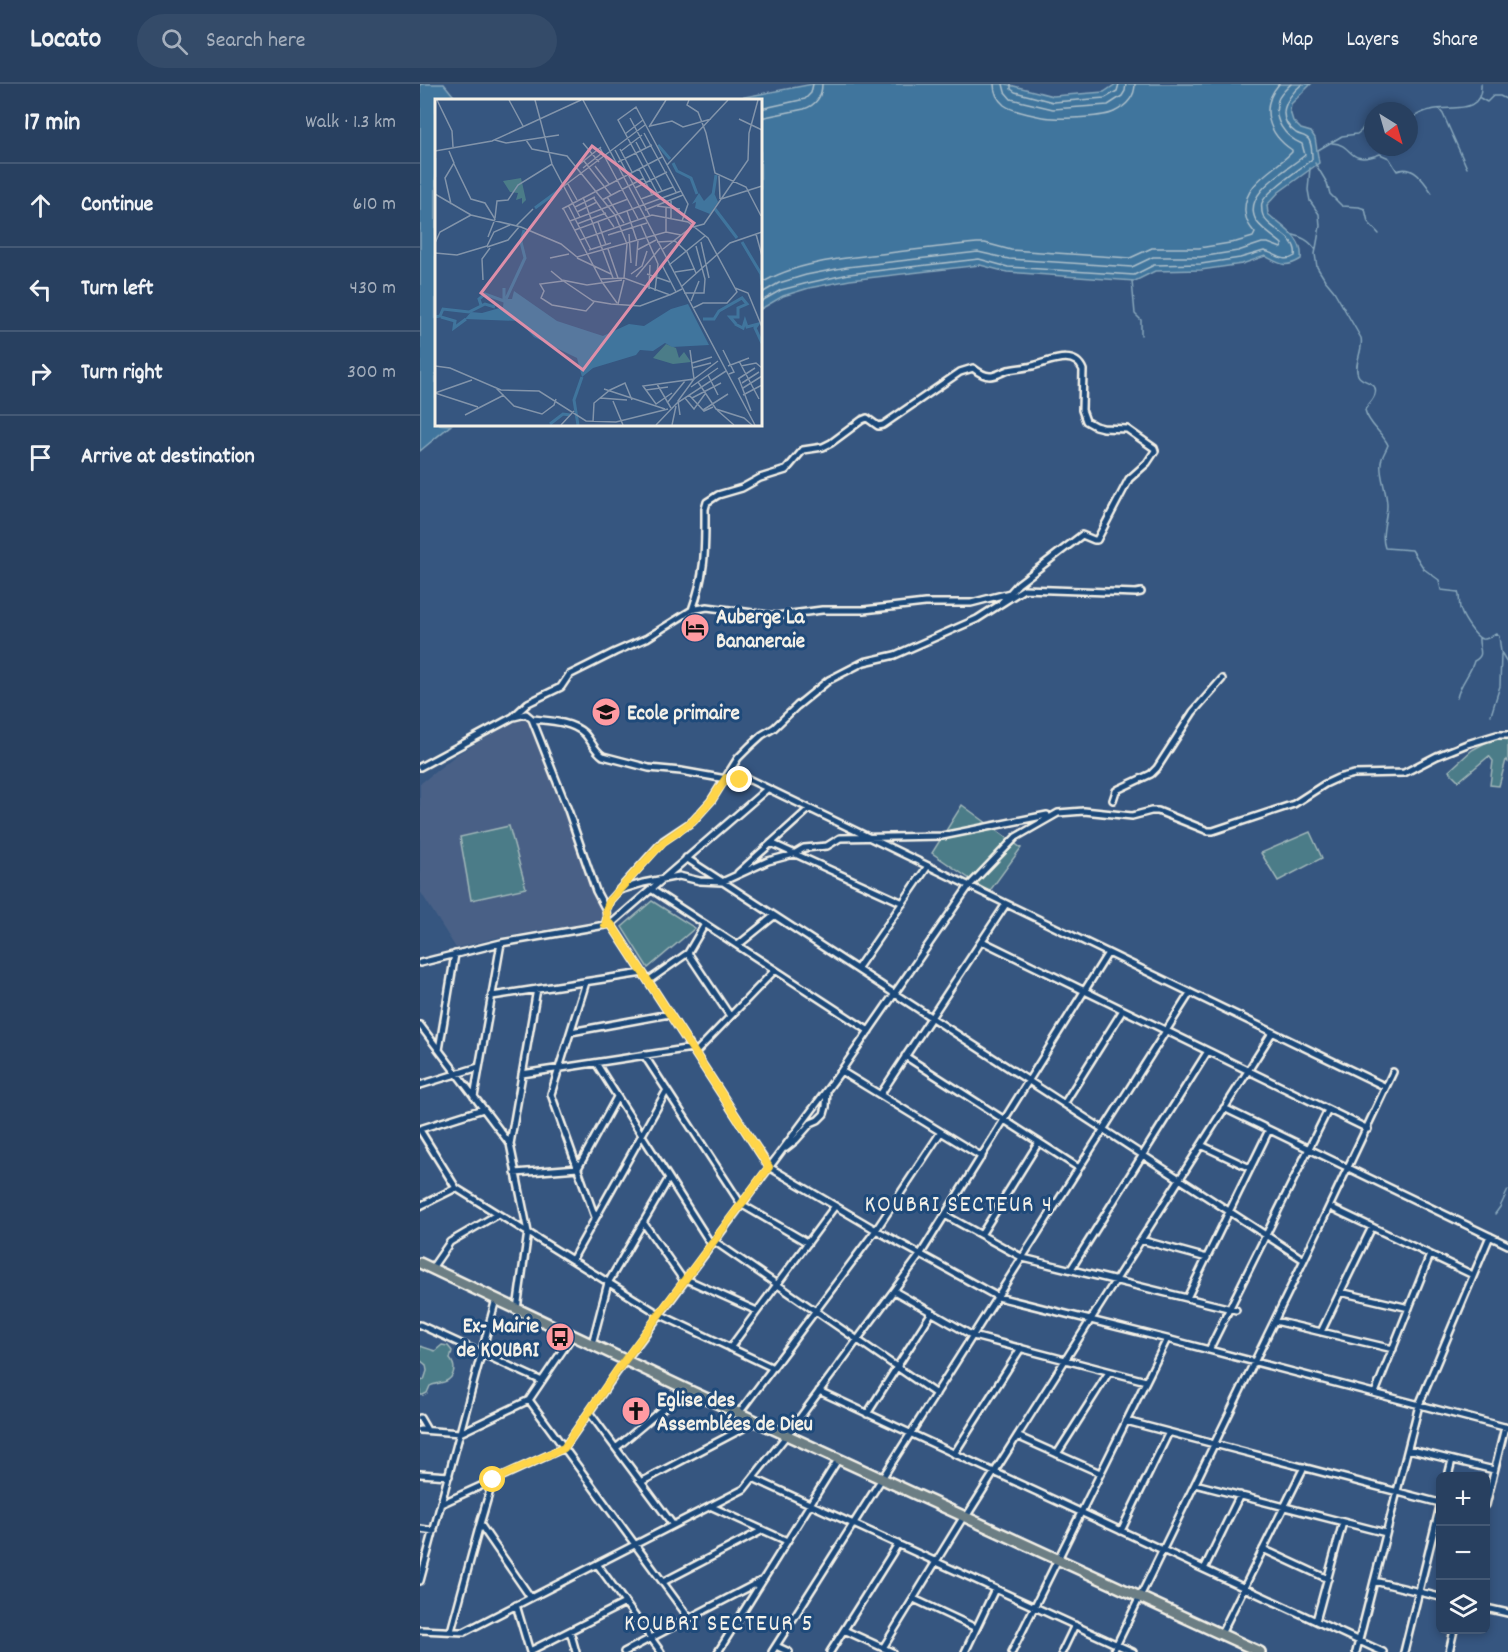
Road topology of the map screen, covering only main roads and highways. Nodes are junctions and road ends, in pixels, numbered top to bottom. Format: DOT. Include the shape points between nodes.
graph roads {
  1 [pos="424,1266"];
  2 [pos="1260,1652"];
  1 -- 2 [label="highway"];
}
